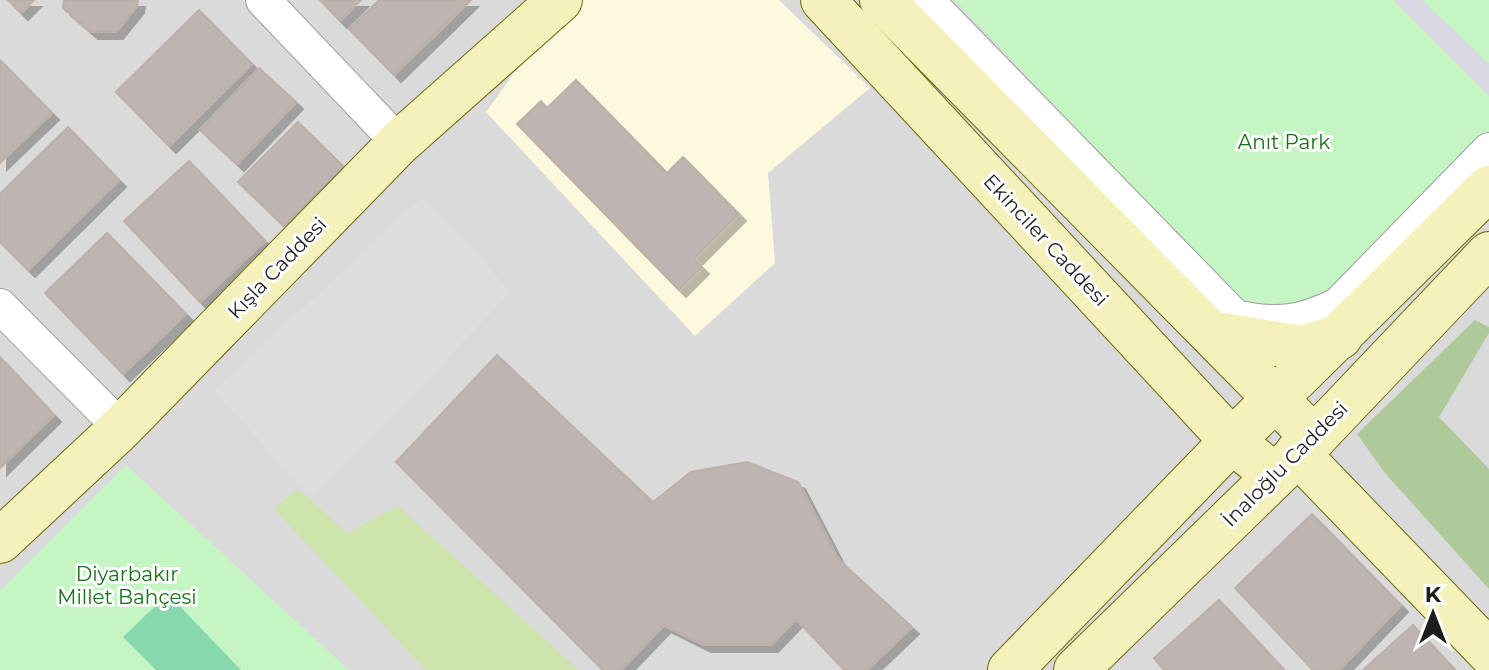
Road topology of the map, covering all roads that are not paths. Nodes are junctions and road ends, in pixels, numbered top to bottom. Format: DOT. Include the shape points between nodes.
graph roads {
  1 [pos="263,0"];
  2 [pos="560,0"];
  3 [pos="823,0"];
  4 [pos="882,0"];
  5 [pos="926,0"];
  6 [pos="399,143"];
  7 [pos="1489,150"];
  8 [pos="1489,188"];
  9 [pos="1489,254"];
  10 [pos="0,306"];
  11 [pos="1211,333"];
  12 [pos="1340,337"];
  13 [pos="1277,399"];
  14 [pos="121,428"];
  15 [pos="1232,441"];
  16 [pos="1295,455"];
  17 [pos="0,541"];
  18 [pos="1489,652"];
  19 [pos="1010,670"];
  20 [pos="1076,670"];
  1 -- 6 [label="street"];
  2 -- 6 [label="main road, Kışla Caddesi"];
  3 -- 15 [label="main road, Ekinciler Caddesi"];
  4 -- 11 [label="main road, Ekinciler Caddesi"];
  5 -- 7 [label="street" via="1235,317 1273,325 1338,305"];
  6 -- 14 [label="main road, Kışla Caddesi"];
  8 -- 12 [label="main road"];
  9 -- 16 [label="main road, İnaloğlu Caddesi"];
  10 -- 14 [label="street"];
  11 -- 12 [label="main road" via="1301,348"];
  11 -- 13 [label="main road, Ekinciler Caddesi"];
  12 -- 13 [label="main road"];
  13 -- 15 [label="main road"];
  13 -- 16 [label="main road, Ekinciler Caddesi"];
  14 -- 17 [label="main road, Kışla Caddesi"];
  15 -- 16 [label="main road, Ekinciler Caddesi"];
  15 -- 19 [label="main road"];
  16 -- 18 [label="main road, Ekinciler Caddesi"];
  16 -- 20 [label="main road, İnaloğlu Caddesi"];
}
